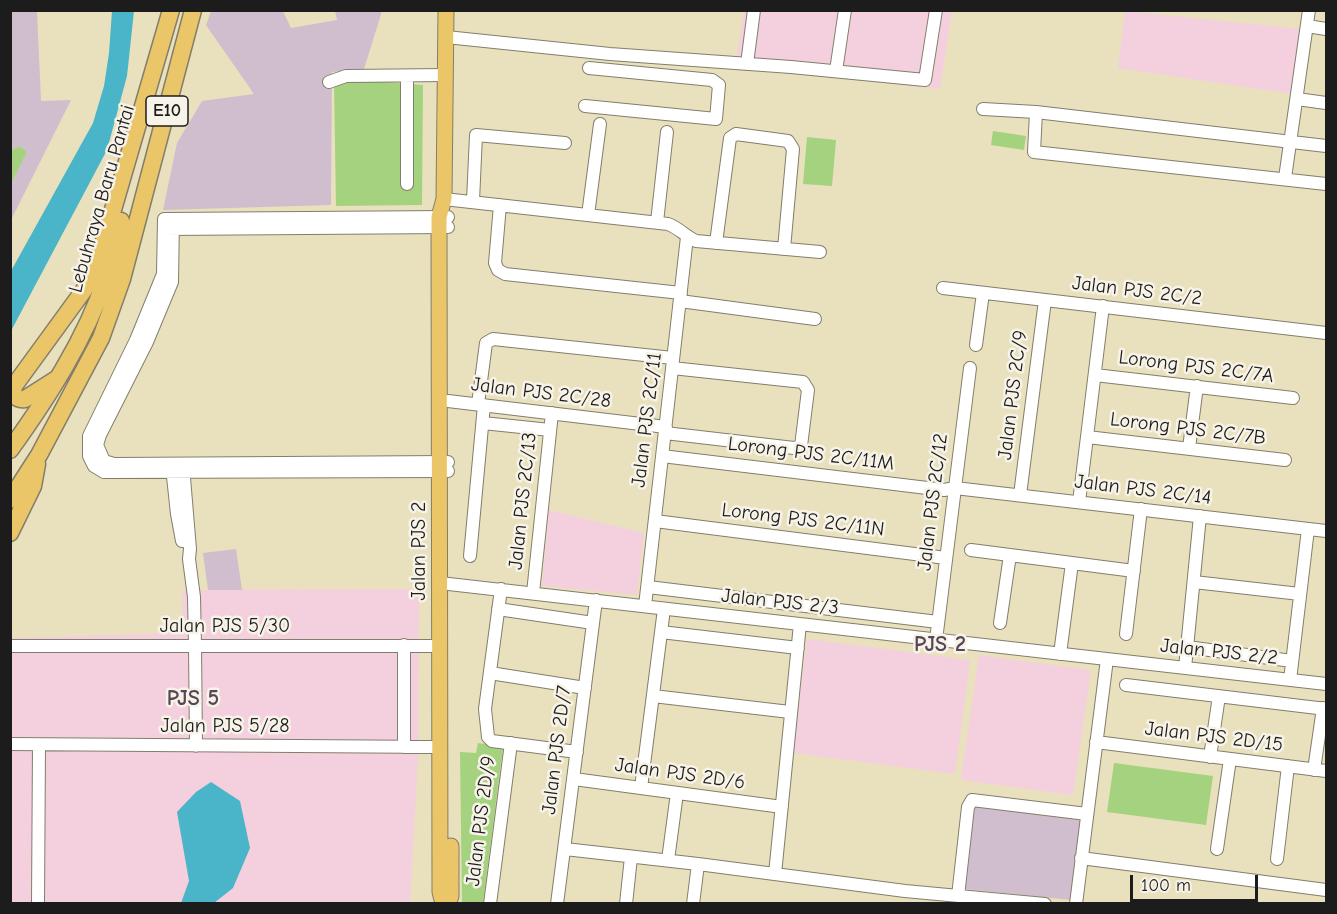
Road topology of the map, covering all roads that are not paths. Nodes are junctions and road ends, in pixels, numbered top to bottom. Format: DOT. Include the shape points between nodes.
graph roads {
  1 [pos="173,10"];
  2 [pos="193,10"];
  3 [pos="446,10"];
  4 [pos="754,10"];
  5 [pos="845,10"];
  6 [pos="936,10"];
  7 [pos="1309,10"];
  8 [pos="1307,26"];
  9 [pos="1326,29"];
  10 [pos="446,37"];
  11 [pos="747,64"];
  12 [pos="589,68"];
  13 [pos="836,71"];
  14 [pos="446,75"];
  15 [pos="407,76"];
  16 [pos="329,82"];
  17 [pos="1297,99"];
  18 [pos="1326,103"];
  19 [pos="585,106"];
  20 [pos="983,109"];
  21 [pos="1036,112"];
  22 [pos="600,124"];
  23 [pos="667,132"];
  24 [pos="1290,142"];
  25 [pos="565,143"];
  26 [pos="1326,146"];
  27 [pos="1285,178"];
  28 [pos="407,184"];
  29 [pos="1326,184"];
  30 [pos="444,199"];
  31 [pos="473,201"];
  32 [pos="500,205"];
  33 [pos="132,211"];
  34 [pos="588,214"];
  35 [pos="444,222"];
  36 [pos="657,222"];
  37 [pos="687,237"];
  38 [pos="716,243"];
  39 [pos="784,249"];
  40 [pos="820,252"];
  41 [pos="943,288"];
  42 [pos="982,293"];
  43 [pos="680,297"];
  44 [pos="1044,300"];
  45 [pos="1104,306"];
  46 [pos="815,319"];
  47 [pos="1326,333"];
  48 [pos="976,345"];
  49 [pos="673,363"];
  50 [pos="970,368"];
  51 [pos="1095,375"];
  52 [pos="58,378"];
  53 [pos="1197,386"];
  54 [pos="1293,398"];
  55 [pos="448,401"];
  56 [pos="481,405"];
  57 [pos="552,413"];
  58 [pos="483,423"];
  59 [pos="550,430"];
  60 [pos="665,430"];
  61 [pos="1087,437"];
  62 [pos="1189,448"];
  63 [pos="10,450"];
  64 [pos="39,455"];
  65 [pos="662,456"];
  66 [pos="1285,460"];
  67 [pos="444,467"];
  68 [pos="178,468"];
  69 [pos="955,488"];
  70 [pos="1020,495"];
  71 [pos="10,500"];
  72 [pos="1079,502"];
  73 [pos="1141,509"];
  74 [pos="1200,516"];
  75 [pos="655,520"];
  76 [pos="1308,529"];
  77 [pos="1326,531"];
  78 [pos="10,533"];
  79 [pos="971,550"];
  80 [pos="470,555"];
  81 [pos="1010,555"];
  82 [pos="946,558"];
  83 [pos="1072,563"];
  84 [pos="1134,571"];
  85 [pos="1194,582"];
  86 [pos="444,584"];
  87 [pos="648,587"];
  88 [pos="501,589"];
  89 [pos="533,593"];
  90 [pos="1300,594"];
  91 [pos="596,600"];
  92 [pos="645,606"];
  93 [pos="498,609"];
  94 [pos="664,609"];
  95 [pos="938,622"];
  96 [pos="593,623"];
  97 [pos="1000,623"];
  98 [pos="800,624"];
  99 [pos="662,632"];
  100 [pos="1126,634"];
  101 [pos="936,640"];
  102 [pos="195,645"];
  103 [pos="404,645"];
  104 [pos="10,646"];
  105 [pos="440,646"];
  106 [pos="1187,647"];
  107 [pos="798,648"];
  108 [pos="1060,654"];
  109 [pos="1107,659"];
  110 [pos="1292,661"];
  111 [pos="1185,668"];
  112 [pos="490,673"];
  113 [pos="1290,680"];
  114 [pos="1326,684"];
  115 [pos="1126,685"];
  116 [pos="585,688"];
  117 [pos="653,696"];
  118 [pos="1219,696"];
  119 [pos="1325,708"];
  120 [pos="790,712"];
  121 [pos="1096,742"];
  122 [pos="511,743"];
  123 [pos="10,744"];
  124 [pos="39,745"];
  125 [pos="196,746"];
  126 [pos="404,747"];
  127 [pos="440,747"];
  128 [pos="577,752"];
  129 [pos="1210,757"];
  130 [pos="1230,759"];
  131 [pos="1288,766"];
  132 [pos="1320,770"];
  133 [pos="574,779"];
  134 [pos="641,788"];
  135 [pos="677,793"];
  136 [pos="782,807"];
  137 [pos="1087,814"];
  138 [pos="565,849"];
  139 [pos="1217,849"];
  140 [pos="631,857"];
  141 [pos="1082,858"];
  142 [pos="1276,859"];
  143 [pos="668,860"];
  144 [pos="698,864"];
  145 [pos="775,874"];
  146 [pos="1326,890"];
  147 [pos="958,896"];
  148 [pos="904,897"];
  149 [pos="38,903"];
  150 [pos="443,903"];
  151 [pos="448,903"];
  152 [pos="490,903"];
  153 [pos="557,903"];
  154 [pos="626,903"];
  155 [pos="693,903"];
  156 [pos="1045,903"];
  157 [pos="1076,903"];
  1 -- 33 [label="highway, Lebuhraya Baru Pantai / E10"];
  1 -- 52 [label="highway" via="92,276 14,386 14,396 25,399"];
  2 -- 33 [label="highway, Lebuhraya Baru Pantai / E10"];
  3 -- 10 [label="main road, Jalan PJS 2"];
  4 -- 11 [label="street"];
  5 -- 13 [label="street"];
  6 -- 13 [label="street" via="925,80"];
  7 -- 8 [label="street"];
  8 -- 9 [label="street"];
  8 -- 17 [label="street"];
  10 -- 11 [label="street"];
  10 -- 14 [label="main road, Jalan PJS 2"];
  11 -- 13 [label="street"];
  12 -- 19 [label="street" via="712,80 719,85 716,119"];
  14 -- 15 [label="street"];
  14 -- 30 [label="main road, Jalan PJS 2"];
  15 -- 16 [label="street" via="346,76"];
  15 -- 28 [label="street"];
  17 -- 18 [label="street"];
  17 -- 24 [label="street"];
  20 -- 21 [label="street"];
  21 -- 24 [label="street"];
  21 -- 27 [label="street" via="1034,152"];
  22 -- 34 [label="street"];
  23 -- 36 [label="street"];
  24 -- 26 [label="street"];
  24 -- 27 [label="street"];
  25 -- 31 [label="street" via="476,135"];
  27 -- 29 [label="street"];
  30 -- 31 [label="street"];
  30 -- 35 [label="main road, Jalan PJS 2"];
  31 -- 32 [label="street"];
  32 -- 34 [label="street"];
  32 -- 43 [label="street" via="495,263 505,274"];
  33 -- 52 [label="highway, Lebuhraya Baru Pantai / E10" via="84,330"];
  33 -- 64 [label="highway, Lebuhraya Baru Pantai / E10" via="122,279 101,338"];
  34 -- 36 [label="street"];
  35 -- 55 [label="main road, Jalan PJS 2"];
  35 -- 67 [label="main road, Jalan PJS 2"];
  35 -- 68 [label="street" via="170,226 163,274 136,340 88,436 89,456 94,466 104,472"];
  36 -- 37 [label="street" via="679,228"];
  37 -- 38 [label="street"];
  37 -- 43 [label="street, Jalan PJS 2C/11"];
  38 -- 39 [label="street"];
  38 -- 39 [label="street" via="729,138 736,134 788,141 793,149"];
  39 -- 40 [label="street"];
  41 -- 42 [label="street, Jalan PJS 2C/2"];
  42 -- 44 [label="street, Jalan PJS 2C/2"];
  42 -- 48 [label="street"];
  43 -- 46 [label="street"];
  43 -- 49 [label="street, Jalan PJS 2C/11"];
  44 -- 45 [label="street, Jalan PJS 2C/2"];
  44 -- 70 [label="street, Jalan PJS 2C/9"];
  45 -- 47 [label="street, Jalan PJS 2C/2"];
  45 -- 51 [label="street"];
  49 -- 56 [label="street" via="493,339 486,343"];
  49 -- 60 [label="street, Jalan PJS 2C/11"];
  49 -- 60 [label="street, Jalan PJS 2C/28" via="803,382 808,390 801,446 794,448"];
  50 -- 69 [label="street, Jalan PJS 2C/12"];
  51 -- 53 [label="street, Lorong PJS 2C/7A"];
  51 -- 61 [label="street"];
  52 -- 63 [label="highway, Lebuhraya Baru Pantai / E10"];
  53 -- 54 [label="street, Lorong PJS 2C/7A"];
  53 -- 62 [label="street"];
  55 -- 56 [label="street, Jalan PJS 2C/28"];
  55 -- 67 [label="main road, Jalan PJS 2"];
  56 -- 57 [label="street, Jalan PJS 2C/28"];
  56 -- 58 [label="street"];
  57 -- 59 [label="street, Jalan PJS 2C/13"];
  57 -- 60 [label="street, Jalan PJS 2C/28"];
  58 -- 59 [label="street"];
  58 -- 80 [label="street"];
  59 -- 89 [label="street, Jalan PJS 2C/13"];
  60 -- 65 [label="street, Jalan PJS 2C/11"];
  61 -- 62 [label="street, Lorong PJS 2C/7B"];
  61 -- 72 [label="street"];
  62 -- 66 [label="street, Lorong PJS 2C/7B"];
  64 -- 71 [label="highway, Lebuhraya Baru Pantai / E10"];
  64 -- 78 [label="highway" via="33,486"];
  65 -- 69 [label="street, Lorong PJS 2C/11M" via="944,490"];
  65 -- 75 [label="street, Jalan PJS 2C/11"];
  67 -- 68 [label="street"];
  67 -- 86 [label="main road, Jalan PJS 2"];
  68 -- 102 [label="street" via="190,549"];
  69 -- 70 [label="street, Jalan PJS 2C/14"];
  69 -- 82 [label="street, Jalan PJS 2C/12"];
  70 -- 72 [label="street, Jalan PJS 2C/14"];
  72 -- 73 [label="street, Jalan PJS 2C/14"];
  73 -- 74 [label="street, Jalan PJS 2C/14"];
  73 -- 84 [label="street"];
  74 -- 76 [label="street, Jalan PJS 2C/14"];
  74 -- 85 [label="street"];
  75 -- 82 [label="street, Lorong PJS 2C/11N"];
  75 -- 87 [label="street, Jalan PJS 2C/11"];
  76 -- 77 [label="street, Jalan PJS 2C/14"];
  76 -- 90 [label="street"];
  79 -- 81 [label="street"];
  81 -- 83 [label="street"];
  81 -- 97 [label="street"];
  82 -- 95 [label="street, Jalan PJS 2C/12"];
  83 -- 84 [label="street"];
  83 -- 108 [label="street"];
  84 -- 100 [label="street"];
  85 -- 90 [label="street"];
  85 -- 106 [label="street"];
  86 -- 88 [label="street, Jalan PJS 2/3"];
  86 -- 105 [label="main road, Jalan PJS 2"];
  86 -- 151 [label="main road" via="451,896"];
  87 -- 92 [label="street, Jalan PJS 2C/11"];
  87 -- 95 [label="street"];
  88 -- 89 [label="street, Jalan PJS 2/3"];
  88 -- 93 [label="street"];
  89 -- 91 [label="street, Jalan PJS 2/3"];
  90 -- 110 [label="street"];
  91 -- 92 [label="street, Jalan PJS 2/3"];
  91 -- 96 [label="street, Jalan PJS 2D/7"];
  92 -- 94 [label="street, Jalan PJS 2/3"];
  93 -- 96 [label="street"];
  93 -- 112 [label="street"];
  94 -- 98 [label="street, Jalan PJS 2/3"];
  94 -- 99 [label="street"];
  95 -- 101 [label="street, Jalan PJS 2C/12"];
  96 -- 116 [label="street, Jalan PJS 2D/7"];
  98 -- 101 [label="street, Jalan PJS 2/3"];
  98 -- 107 [label="street"];
  99 -- 107 [label="street"];
  99 -- 117 [label="street"];
  101 -- 108 [label="street, Jalan PJS 2/3"];
  102 -- 103 [label="street, Jalan PJS 5/30"];
  102 -- 104 [label="street, Jalan PJS 5/30"];
  102 -- 125 [label="street"];
  103 -- 105 [label="street, Jalan PJS 5/30"];
  103 -- 126 [label="street"];
  105 -- 127 [label="main road, Jalan PJS 2"];
  106 -- 110 [label="street"];
  106 -- 111 [label="street"];
  107 -- 120 [label="street"];
  108 -- 109 [label="street, Jalan PJS 2/3"];
  109 -- 111 [label="street, Jalan PJS 2/2"];
  109 -- 121 [label="street"];
  110 -- 113 [label="street"];
  111 -- 113 [label="street, Jalan PJS 2/2"];
  112 -- 116 [label="street"];
  112 -- 122 [label="street" via="485,709 488,737"];
  113 -- 114 [label="street, Jalan PJS 2/2"];
  115 -- 118 [label="street"];
  116 -- 128 [label="street, Jalan PJS 2D/7"];
  117 -- 120 [label="street"];
  117 -- 134 [label="street"];
  118 -- 119 [label="street"];
  118 -- 129 [label="street"];
  119 -- 132 [label="street"];
  120 -- 136 [label="street"];
  121 -- 129 [label="street, Jalan PJS 2D/15"];
  121 -- 137 [label="street"];
  122 -- 128 [label="street"];
  122 -- 152 [label="street, Jalan PJS 2D/9"];
  123 -- 124 [label="street, Jalan PJS 5/28"];
  124 -- 125 [label="street, Jalan PJS 5/28"];
  124 -- 149 [label="street"];
  125 -- 126 [label="street, Jalan PJS 5/28"];
  126 -- 127 [label="street, Jalan PJS 5/28"];
  127 -- 150 [label="main road, Jalan PJS 2"];
  128 -- 133 [label="street, Jalan PJS 2D/7"];
  129 -- 130 [label="street, Jalan PJS 2D/15"];
  130 -- 131 [label="street, Jalan PJS 2D/15"];
  130 -- 139 [label="street"];
  131 -- 132 [label="street, Jalan PJS 2D/15"];
  131 -- 142 [label="street"];
  133 -- 134 [label="street, Jalan PJS 2D/6"];
  133 -- 138 [label="street, Jalan PJS 2D/7"];
  134 -- 135 [label="street, Jalan PJS 2D/6"];
  135 -- 136 [label="street, Jalan PJS 2D/6"];
  135 -- 143 [label="street"];
  136 -- 145 [label="street"];
  137 -- 141 [label="street"];
  137 -- 147 [label="street" via="972,800"];
  138 -- 140 [label="street"];
  138 -- 153 [label="street, Jalan PJS 2D/7"];
  140 -- 143 [label="street"];
  140 -- 154 [label="street"];
  141 -- 146 [label="street"];
  141 -- 157 [label="street"];
  143 -- 144 [label="street"];
  144 -- 145 [label="street"];
  144 -- 155 [label="street"];
  145 -- 148 [label="street"];
  147 -- 148 [label="street"];
  147 -- 156 [label="street"];
}
